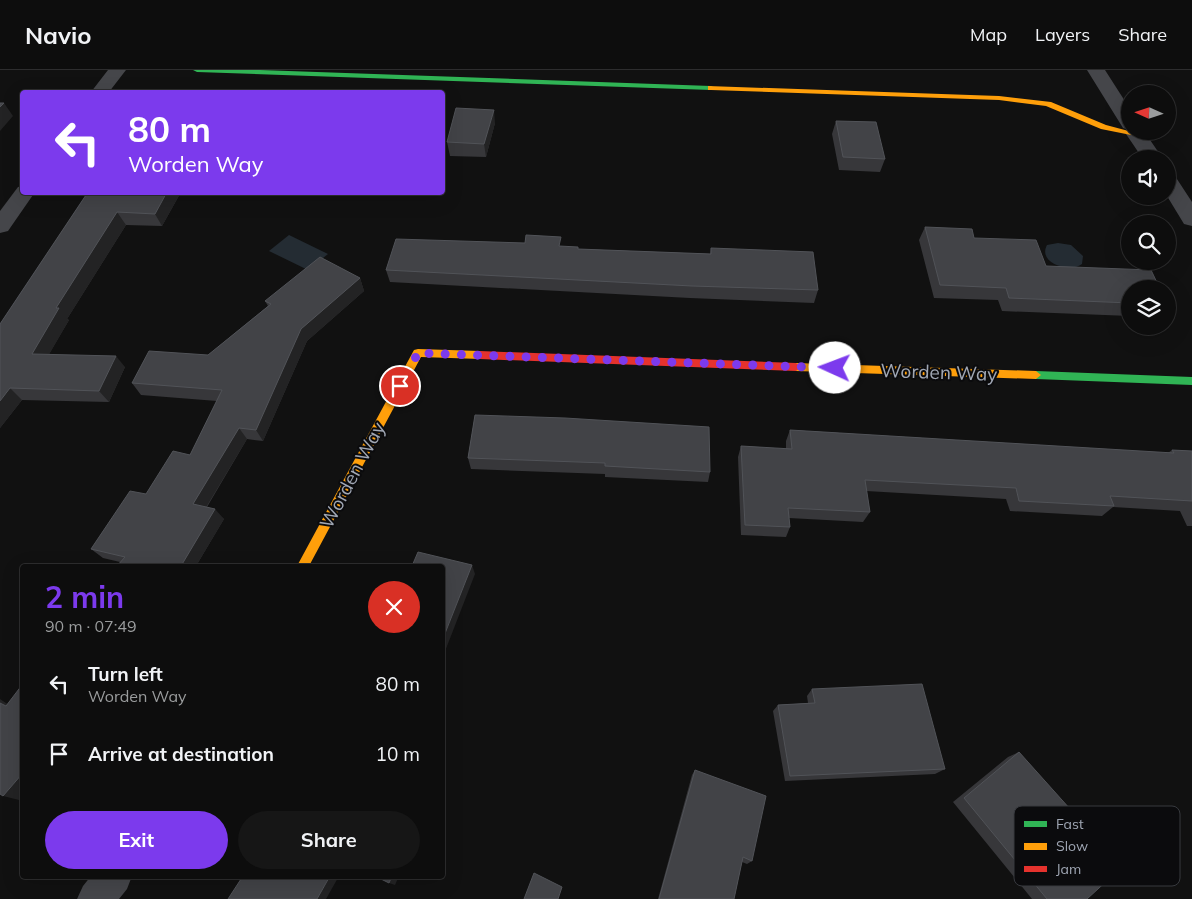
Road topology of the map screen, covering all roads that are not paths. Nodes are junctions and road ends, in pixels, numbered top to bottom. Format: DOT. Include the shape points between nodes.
graph roads {
  1 [pos="117,70"];
  2 [pos="197,70"];
  3 [pos="1096,70"];
  4 [pos="102,90"];
  5 [pos="1121,109"];
  6 [pos="1121,129"];
  7 [pos="1176,194"];
  8 [pos="23,195"];
  9 [pos="1192,219"];
  10 [pos="0,226"];
  11 [pos="1192,381"];
  12 [pos="304,564"];
  13 [pos="112,879"];
  14 [pos="96,899"];
  1 -- 4 [label="street"];
  2 -- 6 [label="street" via="999,98 1048,104 1104,127"];
  3 -- 5 [label="street"];
  7 -- 9 [label="street"];
  8 -- 10 [label="street"];
  11 -- 12 [label="street, Worden Way" via="418,353"];
  13 -- 14 [label="street"];
}
